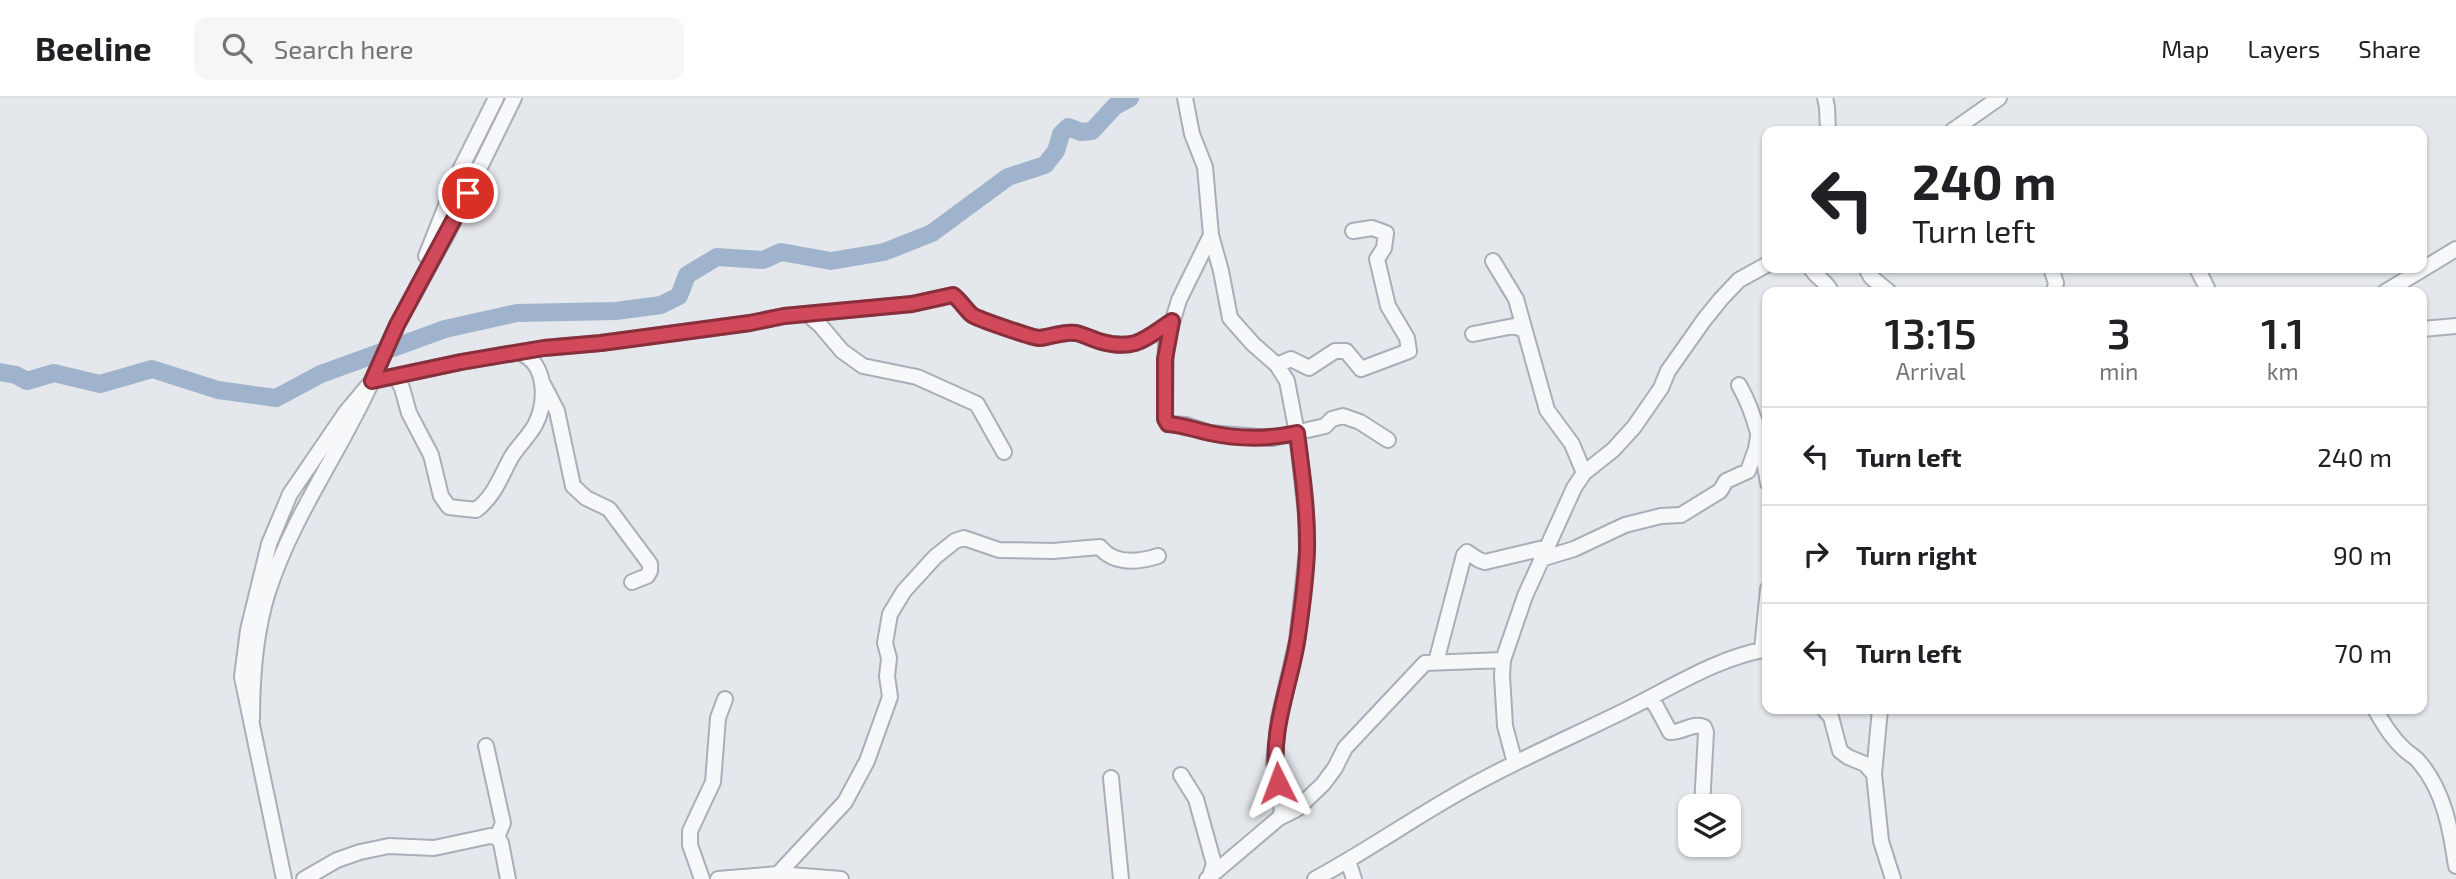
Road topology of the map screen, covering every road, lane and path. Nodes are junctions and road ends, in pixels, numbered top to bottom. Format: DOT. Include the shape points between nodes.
graph roads {
  1 [pos="496,98"];
  2 [pos="514,98"];
  3 [pos="1185,98"];
  4 [pos="1825,98"];
  5 [pos="1999,98"];
  6 [pos="1828,126"];
  7 [pos="1959,126"];
  8 [pos="1353,231"];
  9 [pos="1211,235"];
  10 [pos="2456,249"];
  11 [pos="1493,261"];
  12 [pos="1762,267"];
  13 [pos="2427,267"];
  14 [pos="1814,273"];
  15 [pos="1869,273"];
  16 [pos="2416,273"];
  17 [pos="1829,287"];
  18 [pos="1883,287"];
  19 [pos="2393,287"];
  20 [pos="807,314"];
  21 [pos="1172,321"];
  22 [pos="397,325"];
  23 [pos="2456,326"];
  24 [pos="1522,329"];
  25 [pos="2427,329"];
  26 [pos="1473,334"];
  27 [pos="520,354"];
  28 [pos="1277,365"];
  29 [pos="396,377"];
  30 [pos="541,380"];
  31 [pos="372,381"];
  32 [pos="1739,384"];
  33 [pos="1759,430"];
  34 [pos="1297,433"];
  35 [pos="1388,440"];
  36 [pos="1762,448"];
  37 [pos="1004,452"];
  38 [pos="1584,473"];
  39 [pos="1544,553"];
  40 [pos="1158,555"];
  41 [pos="632,582"];
  42 [pos="1762,650"];
  43 [pos="1503,660"];
  44 [pos="1436,662"];
  45 [pos="1648,698"];
  46 [pos="724,699"];
  47 [pos="1828,714"];
  48 [pos="1880,714"];
  49 [pos="2378,714"];
  50 [pos="486,746"];
  51 [pos="1515,763"];
  52 [pos="1874,774"];
  53 [pos="1181,775"];
  54 [pos="1111,778"];
  55 [pos="1703,794"];
  56 [pos="1279,818"];
  57 [pos="497,837"];
  58 [pos="1348,861"];
  59 [pos="2456,866"];
  60 [pos="1209,876"];
  61 [pos="778,877"];
  62 [pos="284,879"];
  63 [pos="304,879"];
  64 [pos="508,879"];
  65 [pos="702,879"];
  66 [pos="718,879"];
  67 [pos="841,879"];
  68 [pos="1121,879"];
  69 [pos="1315,879"];
  70 [pos="1354,879"];
  71 [pos="1893,879"];
  1 -- 22 [label="street" via="460,170"];
  2 -- 22 [label="street"];
  3 -- 9 [label="street" via="1205,167"];
  4 -- 6 [label="street"];
  5 -- 7 [label="street"];
  8 -- 28 [label="street" via="1372,228 1386,233 1377,259 1388,306 1407,338 1409,351 1361,369 1346,351 1335,351 1309,368 1291,359"];
  9 -- 21 [label="street"];
  9 -- 28 [label="street" via="1230,318"];
  10 -- 13 [label="street"];
  11 -- 24 [label="street" via="1516,299"];
  12 -- 38 [label="street" via="1739,280 1721,299 1634,426"];
  14 -- 17 [label="street"];
  15 -- 18 [label="street"];
  16 -- 19 [label="street"];
  20 -- 21 [label="street" via="912,304 953,295 972,315 1013,328 1023,336 1077,333 1127,345 1142,343"];
  20 -- 27 [label="street"];
  20 -- 37 [label="street" via="863,366 917,377 977,404"];
  21 -- 34 [label="street" via="1165,359 1168,424 1273,438"];
  22 -- 31 [label="street"];
  23 -- 25 [label="street"];
  24 -- 26 [label="street" via="1514,326"];
  24 -- 38 [label="street" via="1547,410 1572,444"];
  27 -- 29 [label="street"];
  27 -- 30 [label="street" via="536,364"];
  28 -- 34 [label="street" via="1287,381"];
  29 -- 30 [label="street" via="431,455 441,496 449,507 476,510 488,502 513,454 535,425 542,401"];
  29 -- 31 [label="street"];
  30 -- 41 [label="street" via="557,411 573,485 586,498 609,509 650,564 647,576"];
  31 -- 62 [label="street" via="292,533 268,593 258,637 252,719"];
  32 -- 33 [label="street"];
  33 -- 36 [label="street"];
  33 -- 39 [label="street" via="1748,471 1726,481 1720,491 1681,515 1625,525 1574,549"];
  34 -- 35 [label="street" via="1343,416"];
  34 -- 56 [label="street" via="1307,551 1297,640 1274,763 1282,803"];
  38 -- 39 [label="street"];
  39 -- 43 [label="street"];
  39 -- 44 [label="street" via="1485,562 1467,552 1464,555"];
  40 -- 61 [label="street" via="1143,561 1118,559 1100,547 999,550 964,538 935,557 890,614 886,643 890,697 866,761 845,802"];
  42 -- 45 [label="street" via="1705,670"];
  43 -- 44 [label="street"];
  43 -- 51 [label="street" via="1505,726"];
  44 -- 56 [label="street" via="1425,663 1409,678 1345,748 1323,785 1297,809"];
  45 -- 51 [label="street"];
  45 -- 55 [label="street" via="1670,732 1704,727"];
  46 -- 65 [label="street" via="713,782 690,831"];
  47 -- 52 [label="street" via="1840,751"];
  48 -- 52 [label="street"];
  49 -- 59 [label="street" via="2432,782 2445,811"];
  50 -- 57 [label="street" via="503,823"];
  51 -- 58 [label="street"];
  52 -- 71 [label="street" via="1881,841"];
  53 -- 60 [label="street" via="1196,799 1214,864"];
  54 -- 68 [label="street"];
  56 -- 60 [label="street"];
  57 -- 63 [label="street" via="434,848 389,846 360,852"];
  57 -- 64 [label="street"];
  58 -- 69 [label="street"];
  58 -- 70 [label="street"];
  61 -- 66 [label="street"];
  61 -- 67 [label="street"];
}
